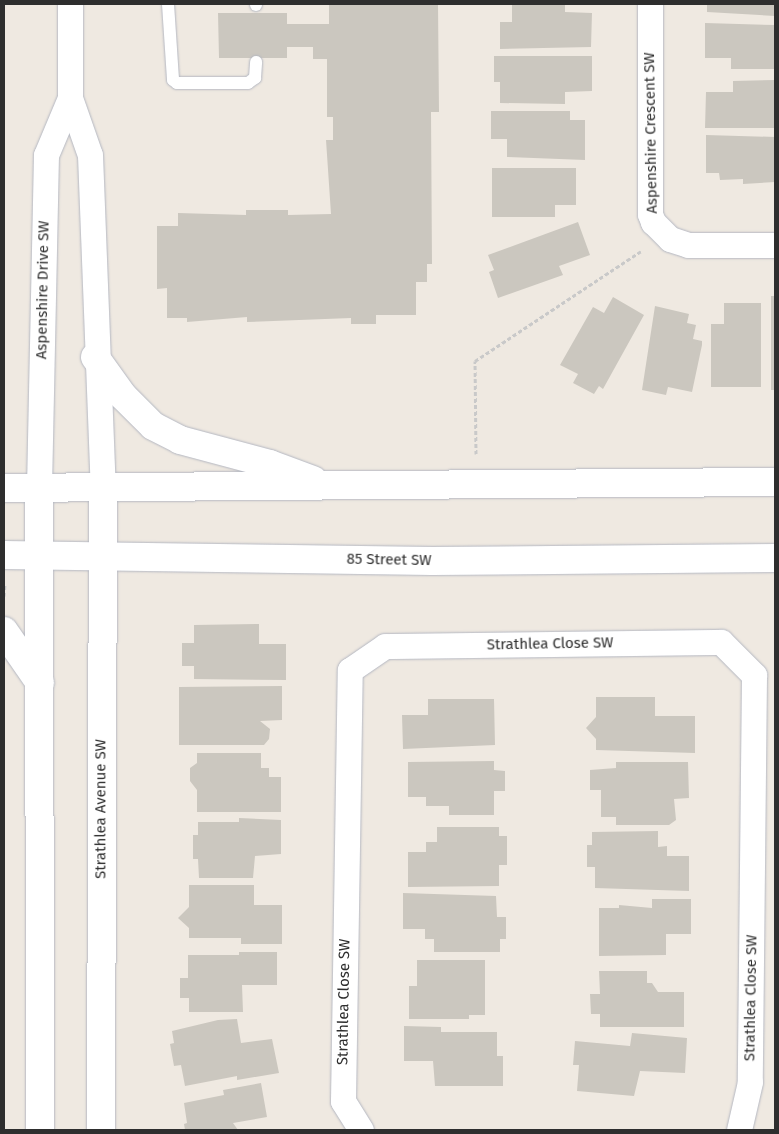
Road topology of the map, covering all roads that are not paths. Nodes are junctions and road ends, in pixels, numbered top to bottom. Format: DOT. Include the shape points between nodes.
graph roads {
  1 [pos="70,4"];
  2 [pos="168,4"];
  3 [pos="650,4"];
  4 [pos="256,62"];
  5 [pos="70,98"];
  6 [pos="775,245"];
  7 [pos="96,357"];
  8 [pos="775,482"];
  9 [pos="329,486"];
  10 [pos="103,487"];
  11 [pos="4,488"];
  12 [pos="39,488"];
  13 [pos="4,555"];
  14 [pos="39,555"];
  15 [pos="102,555"];
  16 [pos="775,558"];
  17 [pos="4,631"];
  18 [pos="40,683"];
  19 [pos="40,1130"];
  20 [pos="102,1130"];
  21 [pos="361,1130"];
  22 [pos="739,1130"];
  1 -- 5 [label="street, Aspenshire Drive SW"];
  2 -- 4 [label="lane" via="173,80 176,84 248,84 255,78"];
  3 -- 6 [label="street, Aspenshire Crescent SW" via="650,214 656,228 688,245"];
  5 -- 7 [label="street, Aspenshire Drive SW" via="90,155"];
  5 -- 12 [label="street, Aspenshire Drive SW" via="46,155"];
  7 -- 9 [label="main road" via="123,396 153,426 180,440 270,464"];
  7 -- 10 [label="street, Aspenshire Drive SW"];
  8 -- 9 [label="main road"];
  9 -- 10 [label="main road"];
  10 -- 12 [label="main road"];
  10 -- 15 [label="main road, Strathlea Avenue SW"];
  11 -- 12 [label="main road"];
  12 -- 14 [label="main road"];
  13 -- 14 [label="main road, 85 Street SW"];
  14 -- 15 [label="main road, 85 Street SW"];
  14 -- 18 [label="main road"];
  15 -- 16 [label="main road, 85 Street SW" via="432,561"];
  15 -- 20 [label="main road, Strathlea Avenue SW"];
  17 -- 18 [label="main road"];
  18 -- 19 [label="main road"];
  21 -- 22 [label="street, Strathlea Close SW" via="343,1101 350,670 385,646 721,642 754,675 750,1082"];
}
